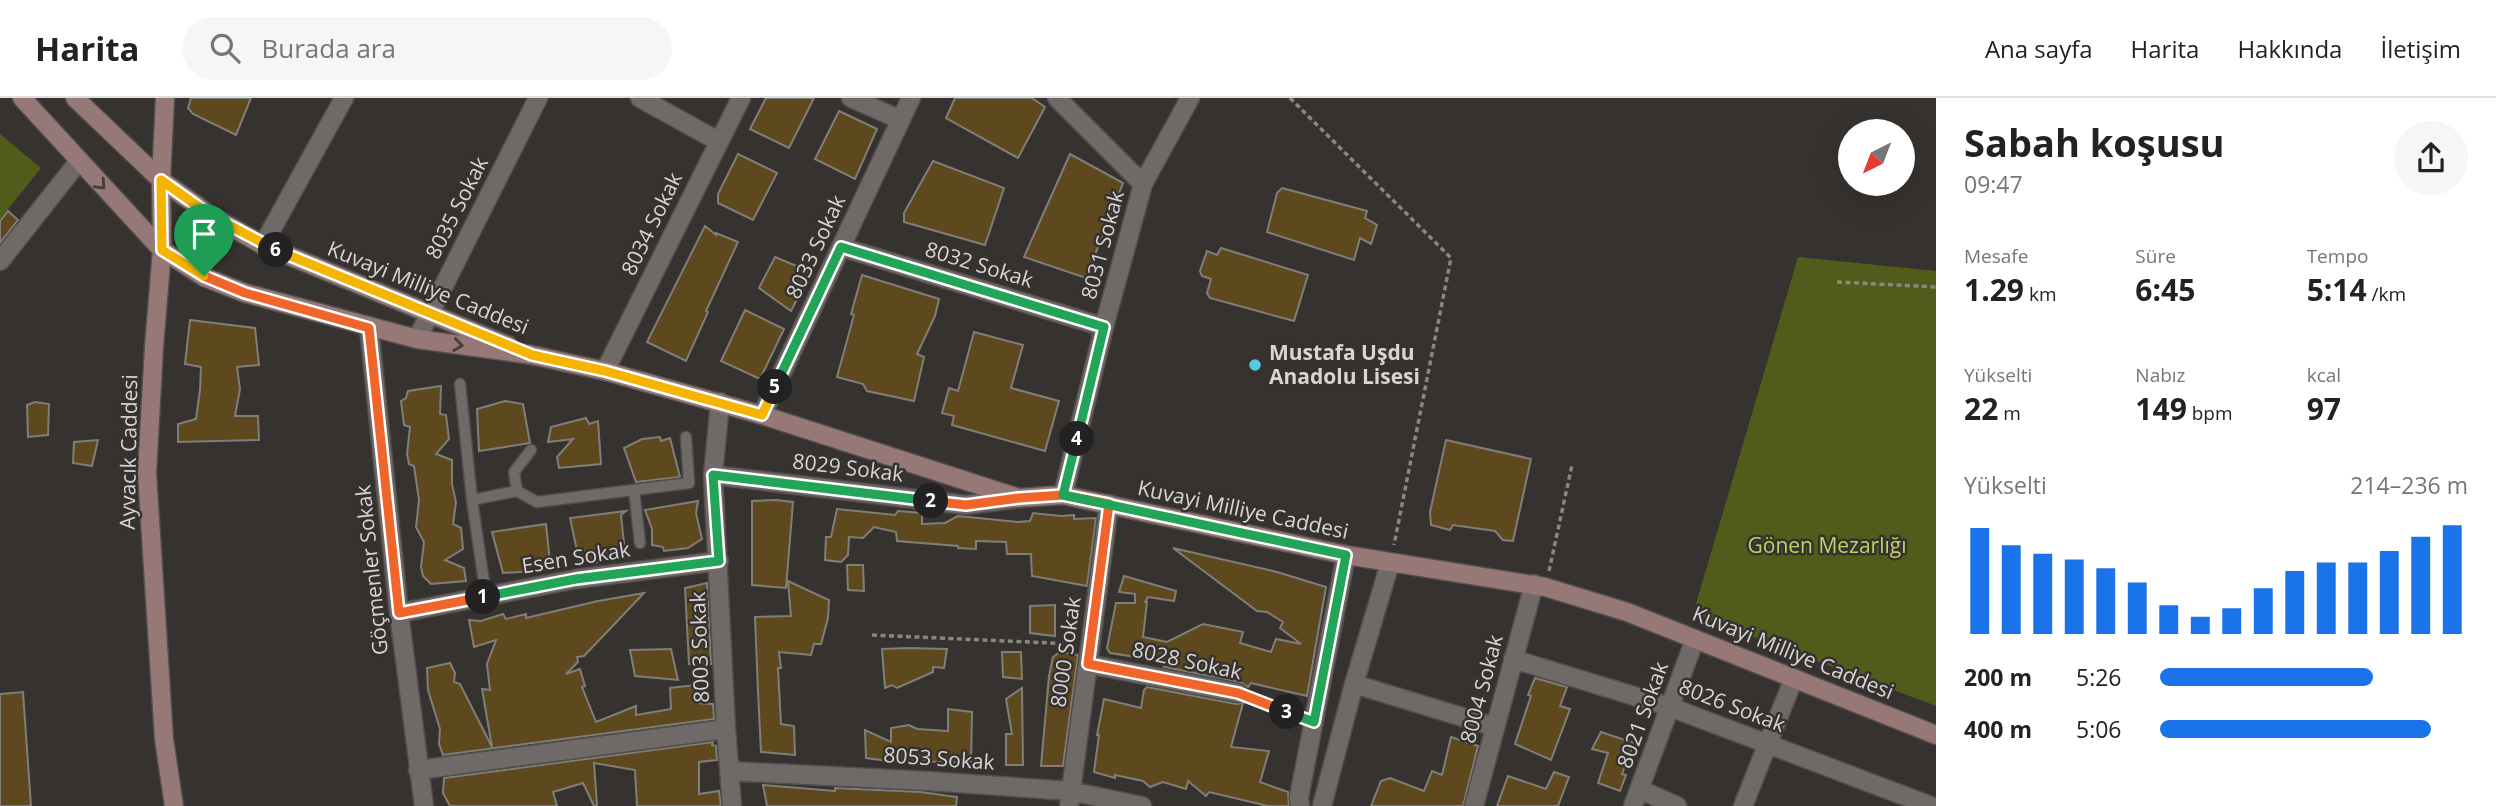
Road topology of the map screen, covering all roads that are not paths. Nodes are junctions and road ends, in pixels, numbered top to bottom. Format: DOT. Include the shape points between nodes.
graph roads {
  1 [pos="22,98"];
  2 [pos="75,98"];
  3 [pos="165,98"];
  4 [pos="344,98"];
  5 [pos="538,98"];
  6 [pos="640,98"];
  7 [pos="741,98"];
  8 [pos="850,98"];
  9 [pos="912,98"];
  10 [pos="1057,98"];
  11 [pos="1190,98"];
  12 [pos="901,120"];
  13 [pos="718,141"];
  14 [pos="79,162"];
  15 [pos="161,180"];
  16 [pos="1143,184"];
  17 [pos="263,245"];
  18 [pos="841,247"];
  19 [pos="162,250"];
  20 [pos="0,261"];
  21 [pos="429,312"];
  22 [pos="1104,327"];
  23 [pos="369,328"];
  24 [pos="417,339"];
  25 [pos="532,355"];
  26 [pos="605,371"];
  27 [pos="460,384"];
  28 [pos="720,402"];
  29 [pos="762,415"];
  30 [pos="686,437"];
  31 [pos="531,450"];
  32 [pos="713,475"];
  33 [pos="634,490"];
  34 [pos="517,491"];
  35 [pos="1063,495"];
  36 [pos="1019,498"];
  37 [pos="472,500"];
  38 [pos="1109,504"];
  39 [pos="640,543"];
  40 [pos="1346,555"];
  41 [pos="719,561"];
  42 [pos="1390,564"];
  43 [pos="1540,585"];
  44 [pos="486,596"];
  45 [pos="399,613"];
  46 [pos="1695,639"];
  47 [pos="1513,659"];
  48 [pos="1088,664"];
  49 [pos="1794,678"];
  50 [pos="1354,684"];
  51 [pos="1238,693"];
  52 [pos="1670,707"];
  53 [pos="1495,727"];
  54 [pos="726,729"];
  55 [pos="1936,735"];
  56 [pos="1768,744"];
  57 [pos="418,770"];
  58 [pos="730,771"];
  59 [pos="1639,789"];
  60 [pos="1069,798"];
  61 [pos="174,806"];
  62 [pos="424,806"];
  63 [pos="732,806"];
  64 [pos="1142,806"];
  65 [pos="1300,806"];
  66 [pos="1322,806"];
  67 [pos="1474,806"];
  68 [pos="1633,806"];
  69 [pos="1677,806"];
  70 [pos="1743,806"];
  71 [pos="1931,806"];
  1 -- 14 [label="main road, Kuvayi Milliye Caddesi"];
  2 -- 15 [label="main road, Kuvayi Milliye Caddesi"];
  3 -- 15 [label="main road, Ayvacık Caddesi"];
  4 -- 17 [label="street"];
  5 -- 21 [label="street, 8035 Sokak"];
  6 -- 13 [label="street"];
  7 -- 13 [label="street, 8034 Sokak"];
  8 -- 12 [label="street"];
  9 -- 12 [label="street, 8033 Sokak"];
  10 -- 16 [label="street"];
  11 -- 16 [label="street, 8031 Sokak"];
  12 -- 18 [label="street, 8033 Sokak"];
  13 -- 26 [label="street, 8034 Sokak"];
  14 -- 19 [label="main road, Kuvayi Milliye Caddesi, one-way"];
  14 -- 20 [label="street"];
  15 -- 17 [label="main road, Kuvayi Milliye Caddesi"];
  15 -- 19 [label="main road, Ayvacık Caddesi"];
  16 -- 22 [label="street, 8031 Sokak"];
  17 -- 21 [label="main road, Kuvayi Milliye Caddesi"];
  18 -- 22 [label="street, 8032 Sokak"];
  18 -- 29 [label="street, 8033 Sokak"];
  19 -- 23 [label="main road, Kuvayi Milliye Caddesi" via="204,276 245,293"];
  19 -- 61 [label="main road, Ayvacık Caddesi" via="147,473 164,739"];
  21 -- 24 [label="street, 8035 Sokak"];
  21 -- 25 [label="main road, Kuvayi Milliye Caddesi"];
  22 -- 35 [label="street, 8031 Sokak"];
  23 -- 24 [label="main road, Kuvayi Milliye Caddesi"];
  23 -- 45 [label="street, Göçmenler Sokak"];
  24 -- 25 [label="main road, Kuvayi Milliye Caddesi, one-way"];
  25 -- 26 [label="main road, Kuvayi Milliye Caddesi"];
  26 -- 28 [label="main road, Kuvayi Milliye Caddesi"];
  27 -- 37 [label="lane"];
  28 -- 29 [label="main road, Kuvayi Milliye Caddesi"];
  28 -- 32 [label="street, 8003 Sokak"];
  29 -- 36 [label="main road, Kuvayi Milliye Caddesi"];
  30 -- 33 [label="lane" via="689,483"];
  31 -- 34 [label="lane" via="513,472"];
  32 -- 36 [label="street, 8029 Sokak" via="966,505"];
  32 -- 41 [label="street, 8003 Sokak"];
  33 -- 34 [label="lane" via="537,502"];
  33 -- 39 [label="lane"];
  34 -- 37 [label="lane"];
  35 -- 36 [label="main road, Kuvayi Milliye Caddesi"];
  35 -- 38 [label="main road, Kuvayi Milliye Caddesi"];
  37 -- 44 [label="lane"];
  38 -- 40 [label="main road, Kuvayi Milliye Caddesi"];
  38 -- 48 [label="street, 8000 Sokak"];
  40 -- 42 [label="main road, Kuvayi Milliye Caddesi"];
  40 -- 65 [label="street"];
  41 -- 44 [label="street, Esen Sokak"];
  41 -- 54 [label="street, 8003 Sokak"];
  42 -- 43 [label="main road, Kuvayi Milliye Caddesi"];
  42 -- 50 [label="street"];
  43 -- 46 [label="main road, Kuvayi Milliye Caddesi"];
  43 -- 47 [label="street, 8004 Sokak"];
  44 -- 45 [label="street, Esen Sokak"];
  45 -- 57 [label="street, Göçmenler Sokak"];
  46 -- 49 [label="main road, Kuvayi Milliye Caddesi"];
  46 -- 52 [label="street, 8021 Sokak"];
  47 -- 52 [label="street, 8026 Sokak"];
  47 -- 53 [label="street, 8004 Sokak"];
  48 -- 51 [label="street, 8028 Sokak"];
  48 -- 60 [label="street, 8000 Sokak"];
  49 -- 55 [label="main road, Kuvayi Milliye Caddesi"];
  49 -- 56 [label="street"];
  50 -- 53 [label="street"];
  50 -- 66 [label="street"];
  52 -- 56 [label="street, 8026 Sokak"];
  52 -- 59 [label="street, 8021 Sokak"];
  53 -- 67 [label="street, 8004 Sokak"];
  54 -- 57 [label="street"];
  54 -- 58 [label="street, 8003 Sokak"];
  56 -- 70 [label="street"];
  56 -- 71 [label="street, 8026 Sokak"];
  57 -- 62 [label="street, Göçmenler Sokak"];
  58 -- 60 [label="street, 8053 Sokak" via="928,780"];
  58 -- 63 [label="street, 8003 Sokak"];
  59 -- 68 [label="street, 8021 Sokak"];
  59 -- 69 [label="street"];
  60 -- 64 [label="street, 8053 Sokak"];
}
